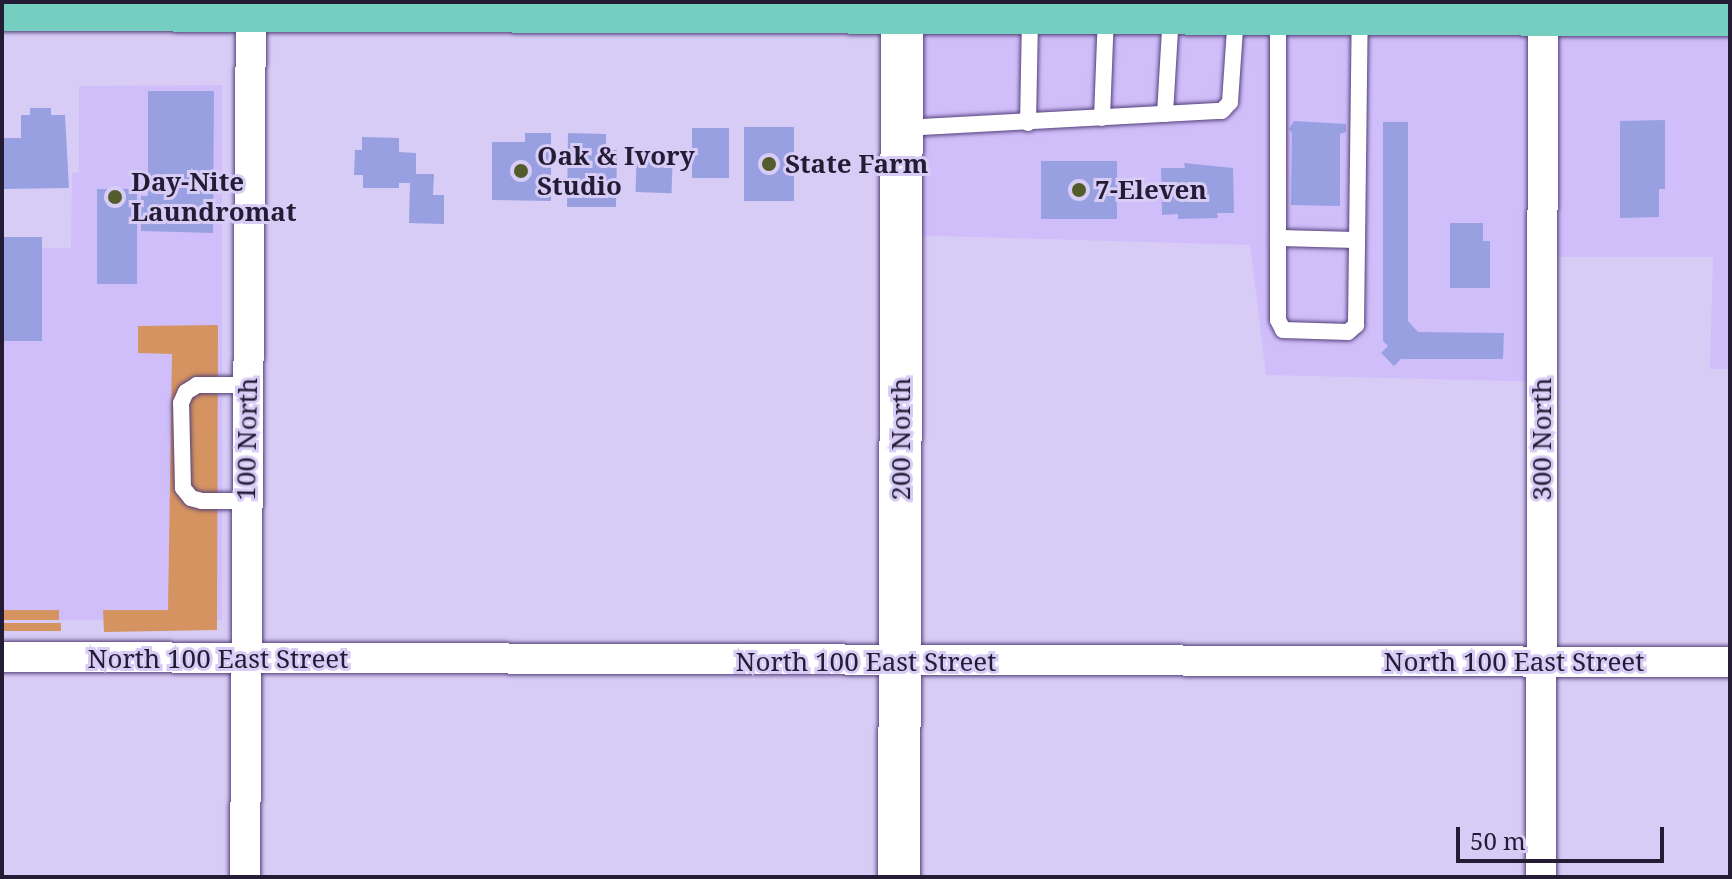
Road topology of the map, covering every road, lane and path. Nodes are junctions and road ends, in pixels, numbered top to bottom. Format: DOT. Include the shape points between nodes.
graph roads {
  1 [pos="251,6"];
  2 [pos="902,7"];
  3 [pos="1543,8"];
  4 [pos="1634,8"];
  5 [pos="2,9"];
  6 [pos="1370,10"];
  7 [pos="1703,10"];
  8 [pos="1030,12"];
  9 [pos="1106,13"];
  10 [pos="1171,13"];
  11 [pos="1257,13"];
  12 [pos="1165,114"];
  13 [pos="1102,118"];
  14 [pos="1028,123"];
  15 [pos="902,128"];
  16 [pos="1278,238"];
  17 [pos="1357,240"];
  18 [pos="247,385"];
  19 [pos="246,501"];
  20 [pos="2,657"];
  21 [pos="247,659"];
  22 [pos="1542,661"];
  23 [pos="900,662"];
  24 [pos="1730,662"];
  25 [pos="245,877"];
  26 [pos="899,877"];
  27 [pos="1541,877"];
  1 -- 2 [label="main road"];
  1 -- 5 [label="main road"];
  1 -- 18 [label="street, 100 North"];
  2 -- 8 [label="main road"];
  2 -- 15 [label="street, 200 North"];
  3 -- 4 [label="main road"];
  3 -- 6 [label="main road"];
  3 -- 22 [label="street, 300 North"];
  4 -- 7 [label="main road"];
  6 -- 11 [label="main road"];
  6 -- 17 [label="lane"];
  8 -- 9 [label="main road"];
  8 -- 14 [label="lane"];
  9 -- 10 [label="main road"];
  9 -- 13 [label="lane"];
  10 -- 11 [label="main road"];
  10 -- 12 [label="lane"];
  11 -- 12 [label="lane" via="1230,102 1222,111"];
  11 -- 16 [label="lane"];
  12 -- 13 [label="lane"];
  13 -- 14 [label="lane"];
  14 -- 15 [label="lane"];
  15 -- 23 [label="street, 200 North"];
  16 -- 17 [label="lane"];
  16 -- 17 [label="lane" via="1278,320 1283,330 1348,332 1356,325"];
  18 -- 19 [label="street, 100 North"];
  18 -- 19 [label="lane" via="197,385 181,403 183,488 202,501"];
  19 -- 21 [label="street, 100 North"];
  20 -- 21 [label="street, North 100 East Street"];
  21 -- 23 [label="street, North 100 East Street"];
  21 -- 25 [label="street, 100 North"];
  22 -- 23 [label="street, North 100 East Street"];
  22 -- 24 [label="street, North 100 East Street"];
  22 -- 27 [label="street, 300 North"];
  23 -- 26 [label="street, 200 North"];
}
